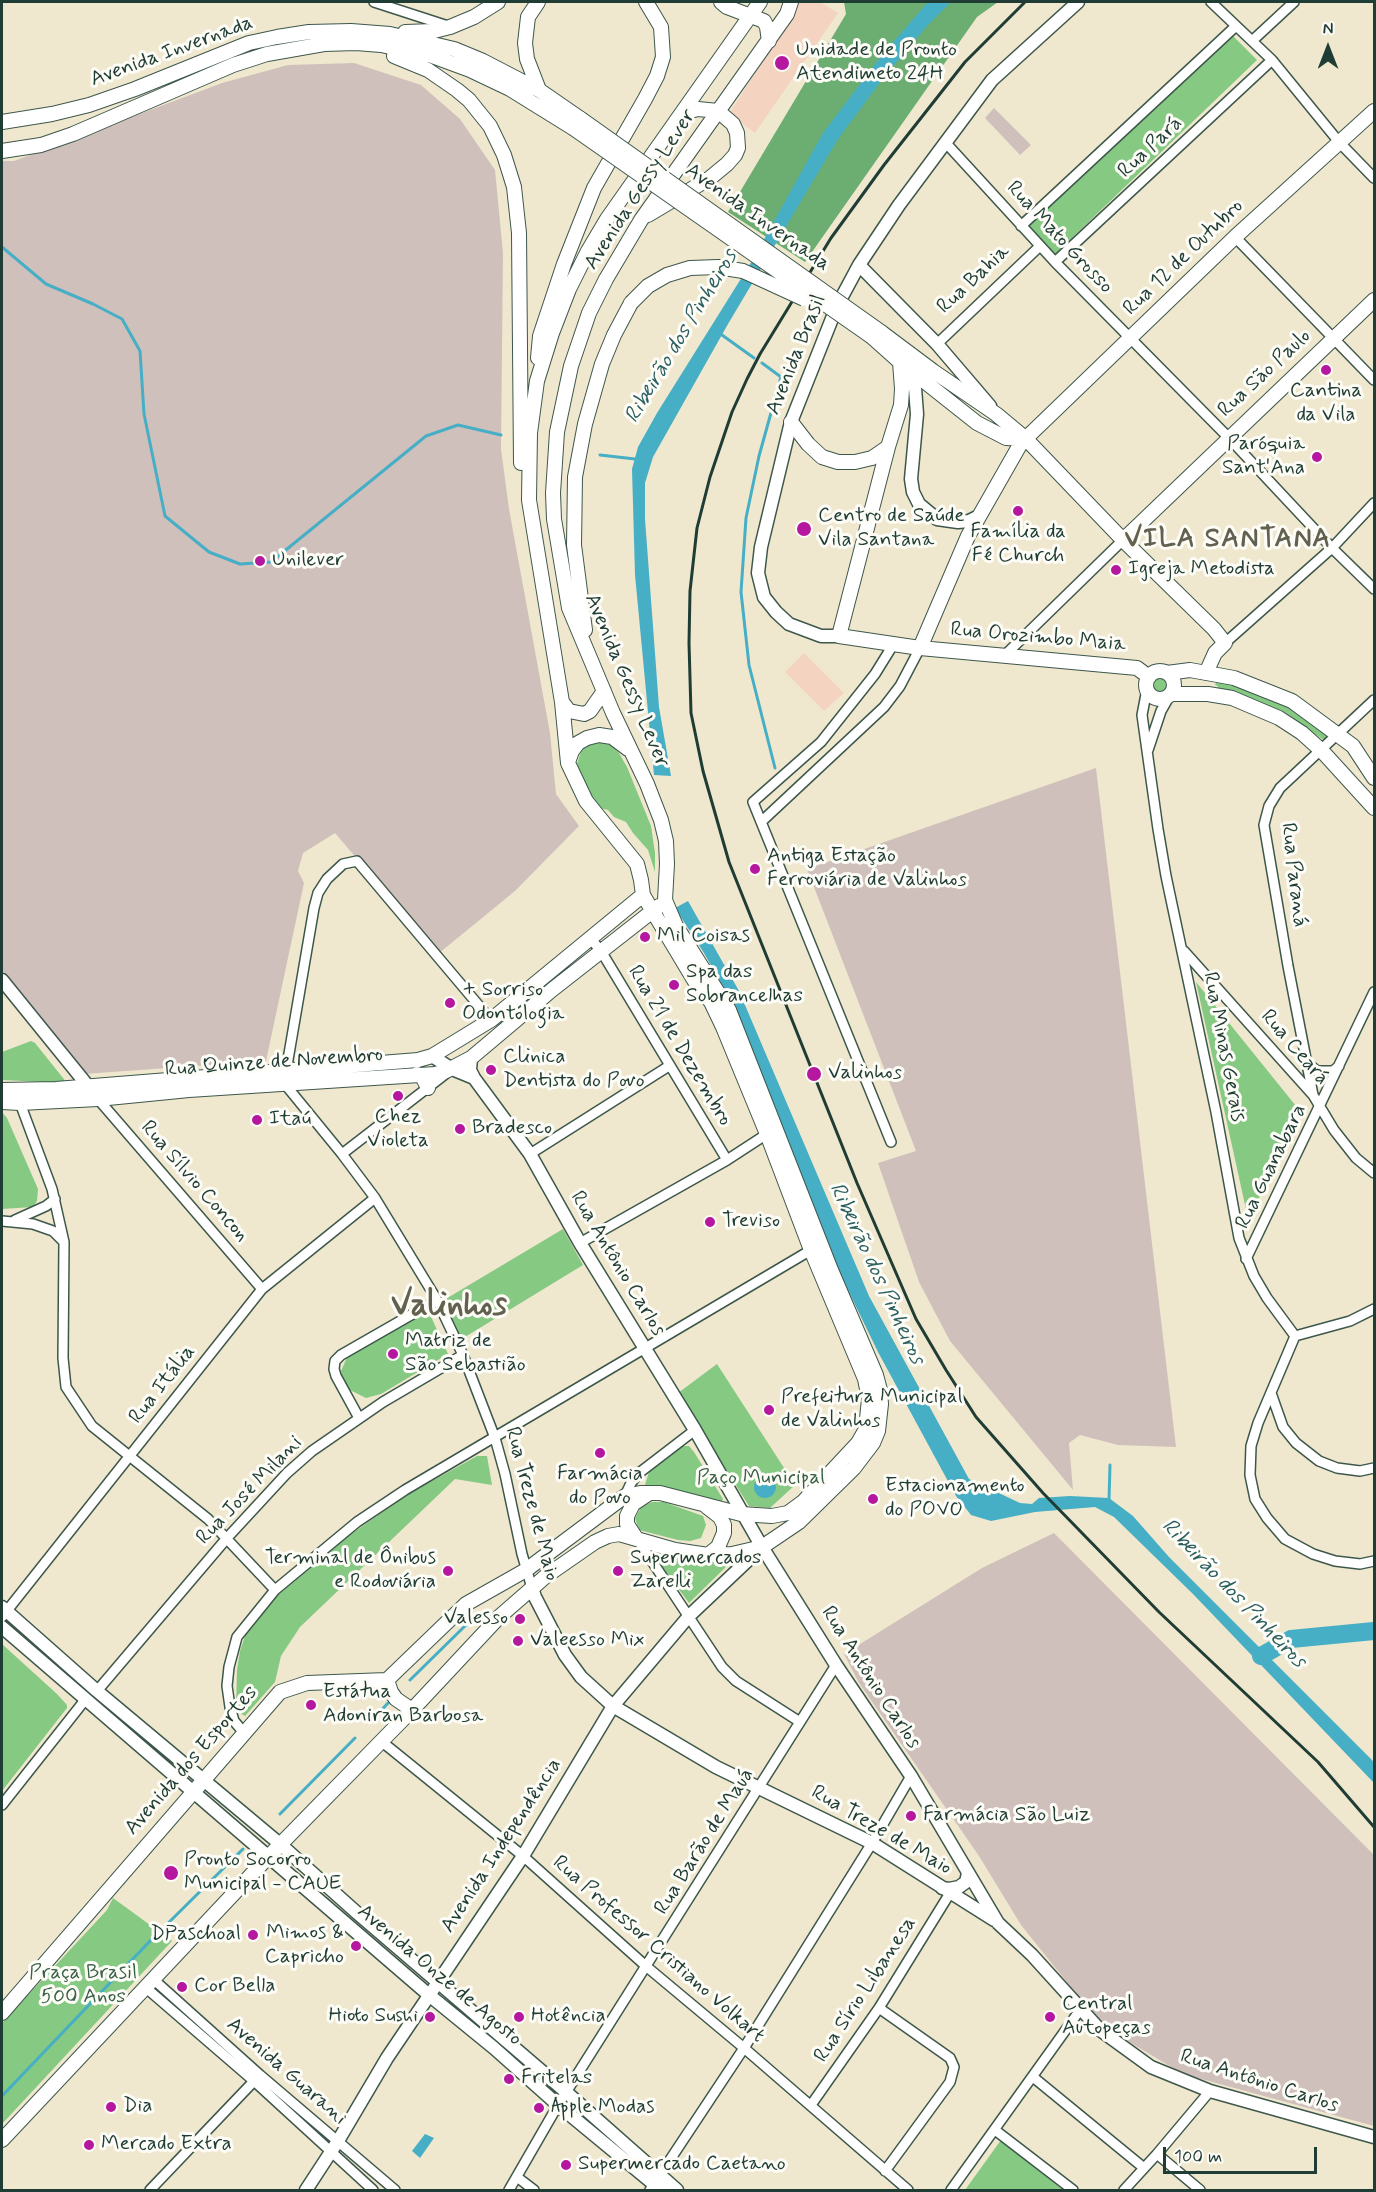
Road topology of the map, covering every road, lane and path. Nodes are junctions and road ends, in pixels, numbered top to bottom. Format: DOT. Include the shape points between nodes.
graph roads {
  1 [pos="374,2"];
  2 [pos="498,2"];
  3 [pos="538,2"];
  4 [pos="646,2"];
  5 [pos="721,2"];
  6 [pos="760,2"];
  7 [pos="791,2"];
  8 [pos="1078,2"];
  9 [pos="1211,2"];
  10 [pos="1294,2"];
  11 [pos="749,16"];
  12 [pos="1236,26"];
  13 [pos="450,27"];
  14 [pos="390,34"];
  15 [pos="769,41"];
  16 [pos="1252,41"];
  17 [pos="324,44"];
  18 [pos="1272,60"];
  19 [pos="539,90"];
  20 [pos="104,99"];
  21 [pos="718,111"];
  22 [pos="1374,111"];
  23 [pos="682,113"];
  24 [pos="2,122"];
  25 [pos="577,123"];
  26 [pos="53,141"];
  27 [pos="945,142"];
  28 [pos="1339,142"];
  29 [pos="2,151"];
  30 [pos="1374,178"];
  31 [pos="642,220"];
  32 [pos="1021,226"];
  33 [pos="1235,237"];
  34 [pos="1040,246"];
  35 [pos="1056,262"];
  36 [pos="859,265"];
  37 [pos="1374,300"];
  38 [pos="874,336"];
  39 [pos="1130,339"];
  40 [pos="1334,339"];
  41 [pos="937,344"];
  42 [pos="903,365"];
  43 [pos="1374,380"];
  44 [pos="537,381"];
  45 [pos="996,414"];
  46 [pos="791,422"];
  47 [pos="1228,437"];
  48 [pos="1026,439"];
  49 [pos="888,447"];
  50 [pos="529,500"];
  51 [pos="1374,504"];
  52 [pos="979,516"];
  53 [pos="1123,540"];
  54 [pos="1332,548"];
  55 [pos="1374,589"];
  56 [pos="839,636"];
  57 [pos="1225,643"];
  58 [pos="893,645"];
  59 [pos="920,648"];
  60 [pos="589,650"];
  61 [pos="1004,656"];
  62 [pos="1167,673"];
  63 [pos="1206,673"];
  64 [pos="1148,683"];
  65 [pos="604,691"];
  66 [pos="1208,694"];
  67 [pos="1170,695"];
  68 [pos="1374,700"];
  69 [pos="562,702"];
  70 [pos="1338,734"];
  71 [pos="629,750"];
  72 [pos="1322,751"];
  73 [pos="1147,752"];
  74 [pos="568,763"];
  75 [pos="1374,778"];
  76 [pos="1374,808"];
  77 [pos="761,822"];
  78 [pos="643,895"];
  79 [pos="664,900"];
  80 [pos="653,912"];
  81 [pos="590,938"];
  82 [pos="1182,949"];
  83 [pos="601,951"];
  84 [pos="2,980"];
  85 [pos="1374,992"];
  86 [pos="491,1020"];
  87 [pos="432,1056"];
  88 [pos="471,1058"];
  89 [pos="1306,1062"];
  90 [pos="1341,1064"];
  91 [pos="669,1066"];
  92 [pos="452,1069"];
  93 [pos="417,1074"];
  94 [pos="284,1077"];
  95 [pos="474,1078"];
  96 [pos="88,1085"];
  97 [pos="428,1088"];
  98 [pos="2,1090"];
  99 [pos="1313,1095"];
  100 [pos="98,1099"];
  101 [pos="2,1102"];
  102 [pos="20,1103"];
  103 [pos="1320,1108"];
  104 [pos="772,1131"];
  105 [pos="891,1142"];
  106 [pos="342,1154"];
  107 [pos="530,1154"];
  108 [pos="727,1160"];
  109 [pos="1374,1173"];
  110 [pos="375,1198"];
  111 [pos="55,1199"];
  112 [pos="2,1221"];
  113 [pos="13,1221"];
  114 [pos="64,1242"];
  115 [pos="580,1243"];
  116 [pos="812,1250"];
  117 [pos="1246,1259"];
  118 [pos="262,1289"];
  119 [pos="437,1300"];
  120 [pos="1374,1309"];
  121 [pos="1295,1336"];
  122 [pos="645,1349"];
  123 [pos="463,1355"];
  124 [pos="1271,1394"];
  125 [pos="359,1418"];
  126 [pos="695,1430"];
  127 [pos="495,1438"];
  128 [pos="129,1457"];
  129 [pos="1374,1468"];
  130 [pos="650,1493"];
  131 [pos="625,1496"];
  132 [pos="704,1505"];
  133 [pos="741,1514"];
  134 [pos="227,1538"];
  135 [pos="636,1538"];
  136 [pos="762,1547"];
  137 [pos="708,1555"];
  138 [pos="1374,1561"];
  139 [pos="526,1570"];
  140 [pos="532,1588"];
  141 [pos="275,1590"];
  142 [pos="3,1612"];
  143 [pos="689,1616"];
  144 [pos="2,1627"];
  145 [pos="836,1665"];
  146 [pos="387,1680"];
  147 [pos="97,1691"];
  148 [pos="85,1700"];
  149 [pos="613,1706"];
  150 [pos="412,1710"];
  151 [pos="800,1722"];
  152 [pos="245,1734"];
  153 [pos="381,1741"];
  154 [pos="911,1776"];
  155 [pos="199,1786"];
  156 [pos="761,1787"];
  157 [pos="2,1805"];
  158 [pos="872,1843"];
  159 [pos="280,1844"];
  160 [pos="269,1856"];
  161 [pos="523,1856"];
  162 [pos="968,1873"];
  163 [pos="946,1890"];
  164 [pos="998,1923"];
  165 [pos="646,1967"];
  166 [pos="437,1982"];
  167 [pos="149,1983"];
  168 [pos="429,1995"];
  169 [pos="879,2008"];
  170 [pos="1080,2010"];
  171 [pos="2,2013"];
  172 [pos="744,2048"];
  173 [pos="1033,2077"];
  174 [pos="257,2078"];
  175 [pos="1210,2091"];
  176 [pos="566,2092"];
  177 [pos="558,2105"];
  178 [pos="810,2105"];
  179 [pos="995,2130"];
  180 [pos="1374,2137"];
  181 [pos="2,2139"];
  182 [pos="338,2140"];
  183 [pos="331,2151"];
  184 [pos="1157,2154"];
  185 [pos="1144,2168"];
  186 [pos="885,2171"];
  187 [pos="517,2177"];
  188 [pos="656,2185"];
  189 [pos="150,2190"];
  190 [pos="306,2190"];
  191 [pos="373,2190"];
  192 [pos="396,2190"];
  193 [pos="509,2190"];
  194 [pos="534,2190"];
  195 [pos="677,2190"];
  196 [pos="908,2190"];
  197 [pos="951,2190"];
  198 [pos="1073,2190"];
  199 [pos="1124,2190"];
  200 [pos="1200,2190"];
  1 -- 13 [label="street"];
  2 -- 13 [label="main road"];
  3 -- 19 [label="main road" via="528,17 525,43"];
  4 -- 44 [label="main road" via="661,27 663,57 657,76 594,188 579,225 540,336"];
  5 -- 11 [label="main road"];
  6 -- 11 [label="main road, Avenida Gessy Lever"];
  7 -- 15 [label="main road, Avenida Gessy Lever" via="788,14"];
  8 -- 27 [label="main road, Avenida Brasil" via="992,80"];
  9 -- 12 [label="street"];
  10 -- 16 [label="street"];
  11 -- 15 [label="main road" via="764,21"];
  11 -- 23 [label="main road, Avenida Gessy Lever"];
  12 -- 16 [label="street"];
  12 -- 32 [label="street, Rua Pará"];
  13 -- 14 [label="main road"];
  14 -- 19 [label="main road, Avenida Invernada" via="454,49"];
  14 -- 20 [label="main road, Avenida Invernada" via="319,32 277,36 249,43"];
  15 -- 21 [label="main road, Avenida Gessy Lever"];
  16 -- 18 [label="street"];
  17 -- 25 [label="main road, Avenida Invernada" via="381,45 432,57 510,88"];
  17 -- 26 [label="main road, Avenida Invernada" via="267,54 233,65"];
  17 -- 50 [label="main road" via="388,54 428,70 469,100 490,126 504,155 514,187 519,233 520,450"];
  18 -- 28 [label="street"];
  18 -- 35 [label="street, Rua Pará"];
  19 -- 25 [label="main road, Avenida Invernada"];
  20 -- 24 [label="main road, Avenida Invernada" via="52,114"];
  20 -- 26 [label="main road" via="106,108"];
  21 -- 23 [label="main road" via="698,109"];
  21 -- 31 [label="main road, Avenida Gessy Lever"];
  21 -- 31 [label="main road" via="737,133 735,155 710,178"];
  22 -- 28 [label="main road, Rua 12 de Outubro"];
  23 -- 44 [label="main road, Avenida Gessy Lever" via="588,251 560,311"];
  25 -- 38 [label="main road, Avenida Invernada, bridge"];
  26 -- 29 [label="main road, Avenida Invernada"];
  27 -- 32 [label="street, Rua Mato Grosso"];
  27 -- 36 [label="main road, Avenida Brasil"];
  28 -- 30 [label="street"];
  28 -- 33 [label="main road, Rua 12 de Outubro"];
  31 -- 60 [label="main road, Avenida Gessy Lever" via="589,313 571,366 556,432 553,493 558,550 570,608"];
  32 -- 34 [label="street, Rua Mato Grosso"];
  33 -- 39 [label="main road, Rua 12 de Outubro"];
  33 -- 40 [label="street"];
  34 -- 35 [label="street, Rua Mato Grosso"];
  34 -- 41 [label="street, Rua Bahia"];
  35 -- 39 [label="street, Rua Mato Grosso"];
  36 -- 41 [label="main road"];
  36 -- 46 [label="main road, Avenida Brasil" via="837,306"];
  37 -- 40 [label="main road, Rua São Paulo"];
  38 -- 42 [label="main road"];
  38 -- 45 [label="main road"];
  38 -- 60 [label="main road, bridge" via="794,293 743,271 718,267 690,268 667,275 631,303 603,364 585,424 575,477 574,545"];
  39 -- 47 [label="street, Rua Mato Grosso"];
  39 -- 48 [label="main road, Rua 12 de Outubro"];
  40 -- 43 [label="street"];
  40 -- 47 [label="main road, Rua São Paulo"];
  41 -- 45 [label="main road"];
  42 -- 48 [label="main road" via="977,423 1006,438"];
  42 -- 49 [label="main road" via="901,405"];
  42 -- 52 [label="main road" via="916,398 913,492 937,519 958,522"];
  44 -- 50 [label="main road, Avenida Gessy Lever" via="530,433"];
  45 -- 48 [label="main road"];
  46 -- 49 [label="main road" via="822,457 838,462 872,458"];
  46 -- 56 [label="main road, Avenida Brasil" via="758,573 764,597 789,624 821,636"];
  47 -- 53 [label="main road, Rua São Paulo"];
  47 -- 54 [label="street, Rua Mato Grosso"];
  48 -- 52 [label="main road, Rua 12 de Outubro"];
  48 -- 53 [label="main road"];
  49 -- 56 [label="main road"];
  50 -- 69 [label="main road, Avenida Gessy Lever"];
  51 -- 54 [label="street"];
  52 -- 59 [label="main road, Rua 12 de Outubro"];
  53 -- 57 [label="main road"];
  53 -- 61 [label="street, Rua São Paulo"];
  54 -- 55 [label="street, Rua Mato Grosso"];
  54 -- 57 [label="street"];
  56 -- 58 [label="main road, Avenida Brasil"];
  57 -- 63 [label="main road" via="1215,653"];
  58 -- 59 [label="main road, Avenida Brasil"];
  58 -- 77 [label="street" via="821,742 755,798 754,807"];
  59 -- 61 [label="main road, Rua Orozimbo Maia"];
  59 -- 77 [label="street" via="900,686 884,706"];
  60 -- 65 [label="main road, Avenida Gessy Lever"];
  61 -- 64 [label="main road, Rua Orozimbo Maia" via="1137,669"];
  62 -- 63 [label="main road"];
  62 -- 64 [label="main road" via="1157,672"];
  62 -- 67 [label="main road" via="1174,684"];
  63 -- 66 [label="main road"];
  63 -- 70 [label="main road" via="1273,692"];
  64 -- 67 [label="main road" via="1156,699"];
  64 -- 73 [label="street, Rua Minas Gerais" via="1142,715"];
  65 -- 69 [label="main road" via="584,714 569,711"];
  65 -- 71 [label="main road, Avenida Gessy Lever"];
  66 -- 67 [label="main road"];
  66 -- 72 [label="main road" via="1232,698 1279,718"];
  67 -- 73 [label="street"];
  68 -- 70 [label="street, Rua Paraná"];
  69 -- 74 [label="main road, Avenida Gessy Lever"];
  70 -- 72 [label="street, Rua Paraná"];
  70 -- 75 [label="main road" via="1353,746"];
  71 -- 74 [label="main road" via="612,737 599,735 579,742"];
  71 -- 79 [label="main road, Avenida Gessy Lever" via="647,784 666,841"];
  72 -- 76 [label="main road"];
  72 -- 89 [label="street, Rua Paraná" via="1280,788 1264,825"];
  73 -- 82 [label="street, Rua Minas Gerais"];
  74 -- 78 [label="main road, Avenida Gessy Lever" via="586,801 637,864"];
  77 -- 105 [label="street"];
  78 -- 80 [label="main road, Avenida Gessy Lever"];
  78 -- 81 [label="main road"];
  79 -- 80 [label="main road"];
  79 -- 104 [label="main road" via="729,1010"];
  80 -- 83 [label="main road"];
  80 -- 104 [label="main road, Avenida Gessy Lever" via="715,1011"];
  81 -- 83 [label="street, Rua 21 de Dezembro"];
  81 -- 86 [label="main road"];
  82 -- 99 [label="street, Rua Ceará"];
  82 -- 117 [label="street, Rua Minas Gerais"];
  83 -- 88 [label="main road"];
  83 -- 91 [label="street, Rua 21 de Dezembro"];
  84 -- 96 [label="main road"];
  85 -- 90 [label="street, Rua Guanabara"];
  86 -- 87 [label="main road"];
  86 -- 94 [label="street" via="357,861 343,864 318,893"];
  87 -- 92 [label="main road"];
  87 -- 94 [label="main road, Rua Quinze de Novembro"];
  88 -- 92 [label="main road"];
  88 -- 95 [label="main road, Rua Antônio Carlos"];
  89 -- 90 [label="street" via="1324,1072"];
  89 -- 99 [label="street, Rua Paraná"];
  90 -- 103 [label="street, Rua Guanabara"];
  91 -- 107 [label="street"];
  91 -- 108 [label="street, Rua 21 de Dezembro"];
  92 -- 93 [label="main road, Rua Quinze de Novembro"];
  92 -- 95 [label="main road"];
  92 -- 97 [label="street"];
  93 -- 94 [label="main road, Rua Quinze de Novembro"];
  93 -- 97 [label="main road"];
  94 -- 96 [label="main road, Rua Quinze de Novembro"];
  94 -- 100 [label="main road, Rua Quinze de Novembro"];
  94 -- 106 [label="street, Rua Treze de Maio"];
  95 -- 107 [label="main road, Rua Antônio Carlos"];
  96 -- 98 [label="main road, Rua Quinze de Novembro"];
  96 -- 100 [label="main road"];
  97 -- 106 [label="street"];
  99 -- 103 [label="street, Rua Ceará"];
  100 -- 102 [label="main road, Rua Quinze de Novembro"];
  100 -- 118 [label="street, Rua Sílvio Concon"];
  101 -- 102 [label="main road, Rua Quinze de Novembro"];
  102 -- 111 [label="street"];
  103 -- 109 [label="street, Rua Ceará" via="1356,1158"];
  103 -- 117 [label="street, Rua Guanabara"];
  104 -- 108 [label="street"];
  104 -- 116 [label="main road"];
  104 -- 136 [label="main road" via="876,1375 881,1404 873,1443 854,1468 799,1522"];
  106 -- 110 [label="street, Rua Treze de Maio"];
  107 -- 115 [label="main road, Rua Antônio Carlos"];
  108 -- 115 [label="street"];
  110 -- 118 [label="street, Rua Itália"];
  110 -- 119 [label="street, Rua Treze de Maio"];
  111 -- 113 [label="street"];
  111 -- 114 [label="street"];
  112 -- 113 [label="street"];
  113 -- 114 [label="street" via="53,1231"];
  114 -- 128 [label="street" via="66,1387 92,1426"];
  115 -- 122 [label="main road, Rua Antônio Carlos"];
  116 -- 122 [label="street"];
  116 -- 133 [label="main road" via="865,1379 869,1399 866,1429 858,1443 788,1513"];
  117 -- 121 [label="street, Rua Minas Gerais" via="1267,1298"];
  118 -- 128 [label="street, Rua Itália"];
  119 -- 123 [label="street, Rua Treze de Maio"];
  119 -- 125 [label="street" via="335,1361 336,1376"];
  120 -- 121 [label="street" via="1350,1321"];
  121 -- 124 [label="street"];
  122 -- 126 [label="main road, Rua Antônio Carlos"];
  122 -- 127 [label="street"];
  123 -- 125 [label="street, Rua José Milani"];
  123 -- 127 [label="street, Rua Treze de Maio"];
  124 -- 129 [label="street" via="1283,1427 1319,1461 1360,1471"];
  124 -- 138 [label="street" via="1251,1446 1250,1475 1255,1499 1286,1539 1313,1554 1360,1564"];
  125 -- 134 [label="street, Rua José Milani" via="287,1473"];
  126 -- 131 [label="street" via="639,1473"];
  126 -- 133 [label="main road, Rua Antônio Carlos"];
  127 -- 139 [label="street, Rua Treze de Maio"];
  127 -- 141 [label="street" via="357,1522"];
  128 -- 134 [label="street"];
  128 -- 142 [label="street, Rua Itália"];
  130 -- 131 [label="main road"];
  130 -- 132 [label="main road"];
  130 -- 135 [label="main road" via="633,1504 627,1516 627,1524"];
  131 -- 139 [label="main road"];
  132 -- 133 [label="main road"];
  132 -- 137 [label="main road" via="720,1517 724,1526 718,1547"];
  133 -- 136 [label="main road, Rua Antônio Carlos"];
  134 -- 141 [label="street"];
  134 -- 147 [label="street, Rua José Milani"];
  135 -- 137 [label="main road"];
  135 -- 140 [label="main road" via="619,1534 595,1542"];
  135 -- 143 [label="street"];
  136 -- 137 [label="main road"];
  136 -- 143 [label="main road, Avenida Independência"];
  136 -- 145 [label="main road, Rua Antônio Carlos"];
  139 -- 140 [label="street, Rua Treze de Maio"];
  139 -- 146 [label="main road" via="466,1604"];
  140 -- 149 [label="main road, Rua Treze de Maio" via="565,1655"];
  140 -- 150 [label="main road" via="499,1617"];
  141 -- 152 [label="street" via="237,1637 229,1667 230,1707 234,1721"];
  142 -- 147 [label="main road, Avenida Onze de Agosto"];
  143 -- 149 [label="main road, Avenida Independência"];
  143 -- 151 [label="street" via="722,1667 736,1681"];
  144 -- 148 [label="main road, Avenida Onze de Agosto"];
  145 -- 151 [label="street, Rua Barão de Mauá"];
  145 -- 154 [label="main road, Rua Antônio Carlos"];
  146 -- 150 [label="main road" via="396,1699"];
  146 -- 152 [label="main road, Avenida dos Esportes" via="294,1686 280,1692"];
  147 -- 155 [label="main road, Avenida Onze de Agosto"];
  148 -- 155 [label="main road, Avenida Onze de Agosto"];
  148 -- 157 [label="street"];
  149 -- 156 [label="main road, Rua Treze de Maio" via="716,1767"];
  149 -- 161 [label="main road, Avenida Independência"];
  150 -- 153 [label="main road"];
  151 -- 156 [label="street, Rua Barão de Mauá"];
  152 -- 155 [label="main road, Avenida dos Esportes"];
  153 -- 159 [label="main road"];
  153 -- 161 [label="street, Rua Professor Cristiano Volkart"];
  154 -- 158 [label="street"];
  154 -- 162 [label="main road, Rua Antônio Carlos"];
  155 -- 159 [label="main road, Avenida Onze de Agosto"];
  155 -- 160 [label="main road, Avenida Onze de Agosto"];
  155 -- 171 [label="main road, Avenida dos Esportes"];
  156 -- 158 [label="main road, Rua Treze de Maio"];
  156 -- 165 [label="street, Rua Barão de Mauá"];
  158 -- 163 [label="main road, Rua Treze de Maio"];
  158 -- 172 [label="street"];
  159 -- 160 [label="main road"];
  159 -- 166 [label="main road, Avenida Onze de Agosto"];
  160 -- 167 [label="main road"];
  160 -- 168 [label="main road, Avenida Onze de Agosto"];
  161 -- 165 [label="street, Rua Professor Cristiano Volkart"];
  161 -- 166 [label="main road, Avenida Independência"];
  162 -- 163 [label="main road" via="966,1882"];
  162 -- 164 [label="main road, Rua Antônio Carlos"];
  163 -- 164 [label="main road, Rua Treze de Maio"];
  163 -- 169 [label="street, Rua Sírio Libanesa"];
  164 -- 170 [label="main road, Rua Antônio Carlos"];
  165 -- 172 [label="street, Rua Professor Cristiano Volkart"];
  165 -- 176 [label="street, Rua Barão de Mauá"];
  166 -- 168 [label="main road, Avenida Independência"];
  166 -- 176 [label="main road, Avenida Onze de Agosto"];
  167 -- 174 [label="street, Avenida Guarani"];
  167 -- 181 [label="main road"];
  168 -- 177 [label="main road, Avenida Onze de Agosto"];
  168 -- 182 [label="main road, Avenida Independência"];
  169 -- 178 [label="street, Rua Sírio Libanesa"];
  169 -- 186 [label="street" via="950,2058 954,2067 950,2082"];
  170 -- 173 [label="street"];
  170 -- 175 [label="main road, Rua Antônio Carlos" via="1151,2067"];
  172 -- 178 [label="street, Rua Professor Cristiano Volkart"];
  172 -- 188 [label="street"];
  173 -- 179 [label="street"];
  173 -- 185 [label="street"];
  174 -- 182 [label="street, Avenida Guarani"];
  174 -- 183 [label="street, Avenida Guarani"];
  174 -- 189 [label="street"];
  175 -- 180 [label="main road, Rua Antônio Carlos"];
  175 -- 184 [label="street"];
  176 -- 177 [label="street, Rua Barão de Mauá"];
  176 -- 188 [label="main road, Avenida Onze de Agosto"];
  177 -- 187 [label="street, Rua Barão de Mauá"];
  177 -- 188 [label="main road, Avenida Onze de Agosto"];
  178 -- 186 [label="street, Rua Professor Cristiano Volkart"];
  179 -- 197 [label="street"];
  179 -- 198 [label="street"];
  182 -- 183 [label="main road, Avenida Independência"];
  182 -- 192 [label="street, Avenida Guarani"];
  183 -- 190 [label="main road, Avenida Independência"];
  183 -- 191 [label="street, Avenida Guarani"];
  184 -- 185 [label="street"];
  184 -- 200 [label="street"];
  185 -- 199 [label="street"];
  186 -- 196 [label="street, Rua Professor Cristiano Volkart"];
  187 -- 193 [label="street, Rua Barão de Mauá"];
  187 -- 194 [label="street"];
  188 -- 195 [label="main road, Avenida Onze de Agosto"];
}
